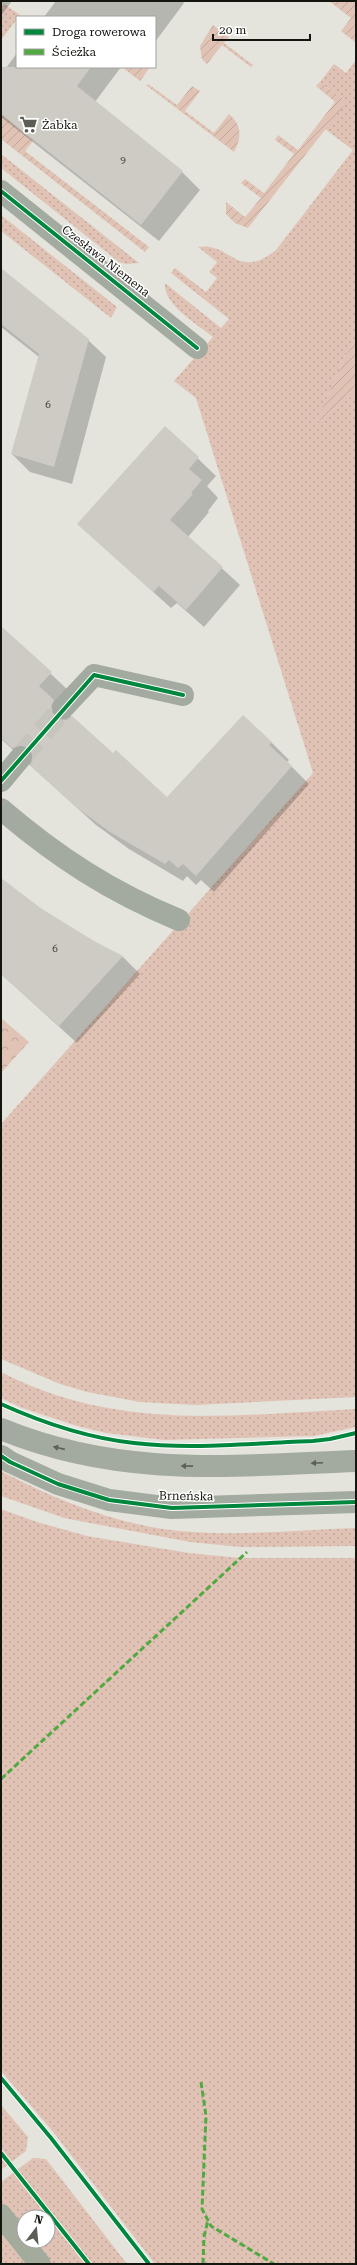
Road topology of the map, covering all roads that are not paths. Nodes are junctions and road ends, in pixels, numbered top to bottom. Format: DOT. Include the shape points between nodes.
graph roads {
  1 [pos="1,191"];
  2 [pos="197,348"];
  3 [pos="183,695"];
  4 [pos="64,708"];
  5 [pos="21,757"];
  6 [pos="1,781"];
  7 [pos="1,809"];
  8 [pos="179,920"];
  9 [pos="1,1429"];
  10 [pos="1,1456"];
  11 [pos="356,1461"];
  12 [pos="356,1502"];
  13 [pos="1,2215"];
  14 [pos="40,2264"];
  1 -- 2 [label="street, Czesława Niemena"];
  3 -- 4 [label="street" via="94,675"];
  5 -- 6 [label="street"];
  7 -- 8 [label="street" via="26,831 92,878 136,902"];
  11 -- 9 [label="street, one-way" via="211,1467 133,1464 53,1447"];
  10 -- 12 [label="street, Brneńska" via="58,1484 109,1500 172,1508"];
  13 -- 14 [label="main road"];
}
